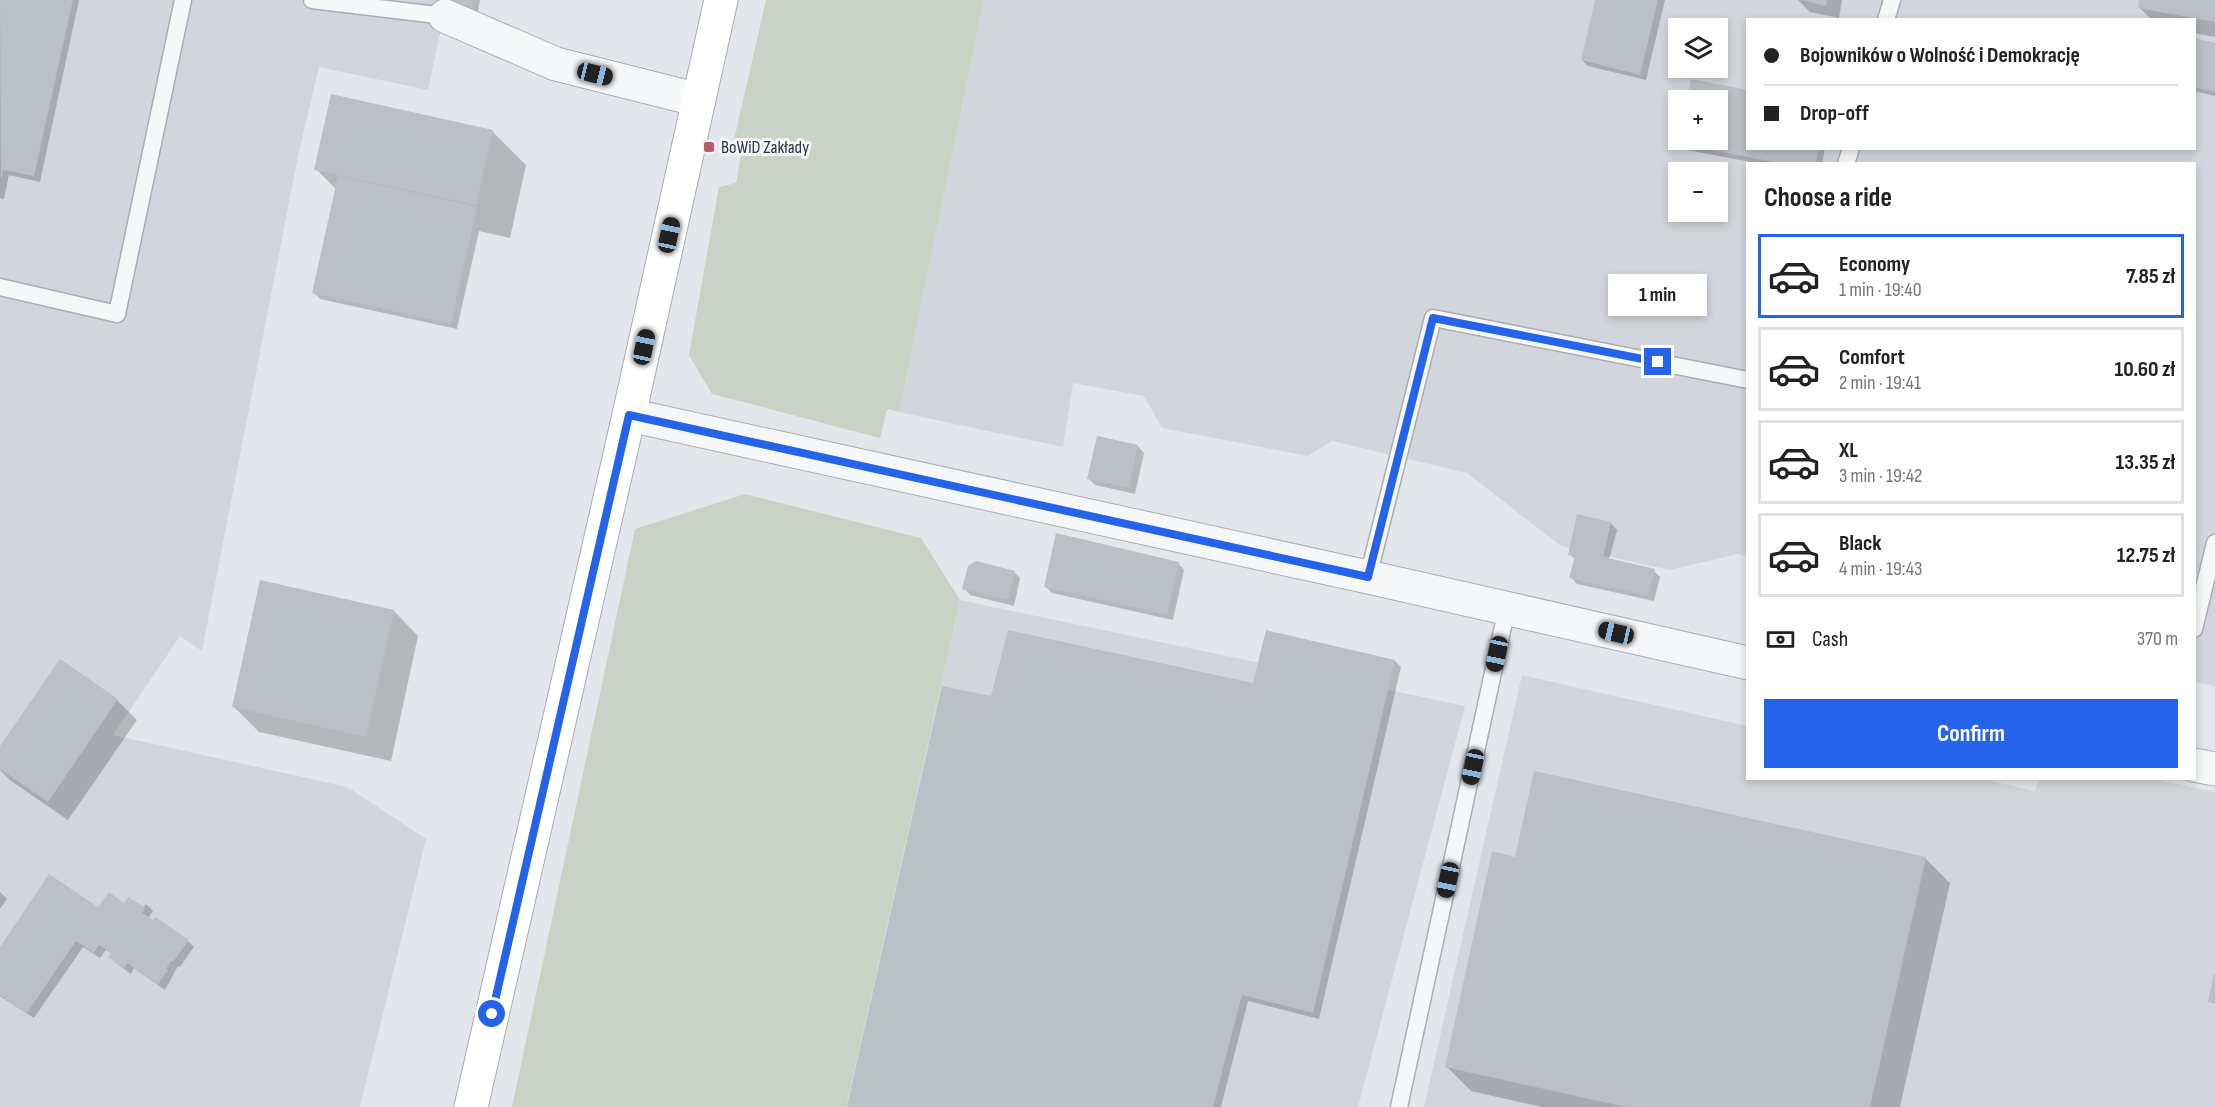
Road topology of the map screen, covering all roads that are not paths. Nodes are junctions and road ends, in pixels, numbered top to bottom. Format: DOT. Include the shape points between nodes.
graph roads {
  1 [pos="183,0"];
  2 [pos="312,0"];
  3 [pos="721,0"];
  4 [pos="1892,0"];
  5 [pos="445,16"];
  6 [pos="1887,18"];
  7 [pos="699,100"];
  8 [pos="0,287"];
  9 [pos="1746,380"];
  10 [pos="629,415"];
  11 [pos="2215,543"];
  12 [pos="1368,577"];
  13 [pos="1507,608"];
  14 [pos="2196,621"];
  15 [pos="1746,663"];
  16 [pos="2196,765"];
  17 [pos="2215,769"];
  18 [pos="471,1107"];
  19 [pos="1399,1107"];
  1 -- 8 [label="lane" via="117,314"];
  2 -- 5 [label="lane"];
  3 -- 7 [label="main road"];
  4 -- 6 [label="lane"];
  5 -- 7 [label="street" via="556,64"];
  7 -- 10 [label="main road"];
  9 -- 12 [label="lane" via="1433,318"];
  10 -- 12 [label="street"];
  10 -- 18 [label="main road"];
  11 -- 14 [label="lane"];
  12 -- 13 [label="street"];
  13 -- 15 [label="street"];
  13 -- 19 [label="lane"];
  16 -- 17 [label="street"];
}
